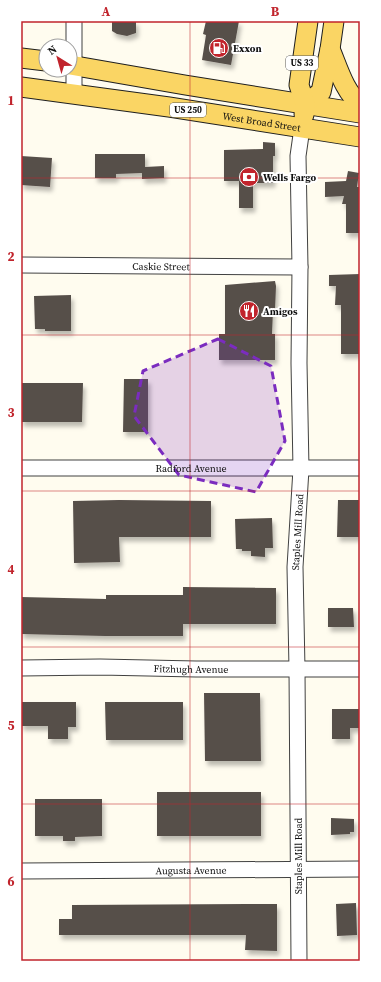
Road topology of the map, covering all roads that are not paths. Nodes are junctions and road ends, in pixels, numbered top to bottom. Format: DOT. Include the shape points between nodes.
graph roads {
  1 [pos="74,21"];
  2 [pos="308,21"];
  3 [pos="334,21"];
  4 [pos="73,38"];
  5 [pos="330,50"];
  6 [pos="21,58"];
  7 [pos="38,61"];
  8 [pos="78,67"];
  9 [pos="73,78"];
  10 [pos="21,87"];
  11 [pos="74,94"];
  12 [pos="360,103"];
  13 [pos="305,104"];
  14 [pos="360,113"];
  15 [pos="302,128"];
  16 [pos="360,137"];
  17 [pos="21,265"];
  18 [pos="300,267"];
  19 [pos="21,468"];
  20 [pos="360,468"];
  21 [pos="300,469"];
  22 [pos="21,668"];
  23 [pos="297,669"];
  24 [pos="360,669"];
  25 [pos="298,870"];
  26 [pos="360,870"];
  27 [pos="21,871"];
  28 [pos="299,961"];
  1 -- 4 [label="street"];
  2 -- 13 [label="main road, Staples Mill Road / US 33" via="299,86"];
  3 -- 5 [label="main road, US 33"];
  5 -- 12 [label="main road, US 33" via="346,88"];
  5 -- 13 [label="main road" via="321,92"];
  6 -- 7 [label="main road"];
  8 -- 13 [label="main road, US 250"];
  9 -- 11 [label="street"];
  10 -- 11 [label="main road, West Broad Street / US 250"];
  11 -- 15 [label="main road, West Broad Street / US 250"];
  13 -- 14 [label="main road, US 250"];
  13 -- 15 [label="main road, Staples Mill Road / US 33"];
  15 -- 16 [label="main road, West Broad Street"];
  15 -- 18 [label="street, Staples Mill Road" via="298,156"];
  17 -- 18 [label="street, Caskie Street"];
  18 -- 21 [label="street, Staples Mill Road"];
  19 -- 21 [label="street, Radford Avenue"];
  20 -- 21 [label="street, Radford Avenue"];
  21 -- 23 [label="street, Staples Mill Road" via="295,567"];
  22 -- 23 [label="street, Fitzhugh Avenue"];
  23 -- 24 [label="street, Fitzhugh Avenue"];
  23 -- 25 [label="street, Staples Mill Road"];
  25 -- 26 [label="street, Augusta Avenue"];
  25 -- 27 [label="street, Augusta Avenue"];
  25 -- 28 [label="street, Staples Mill Road"];
}
